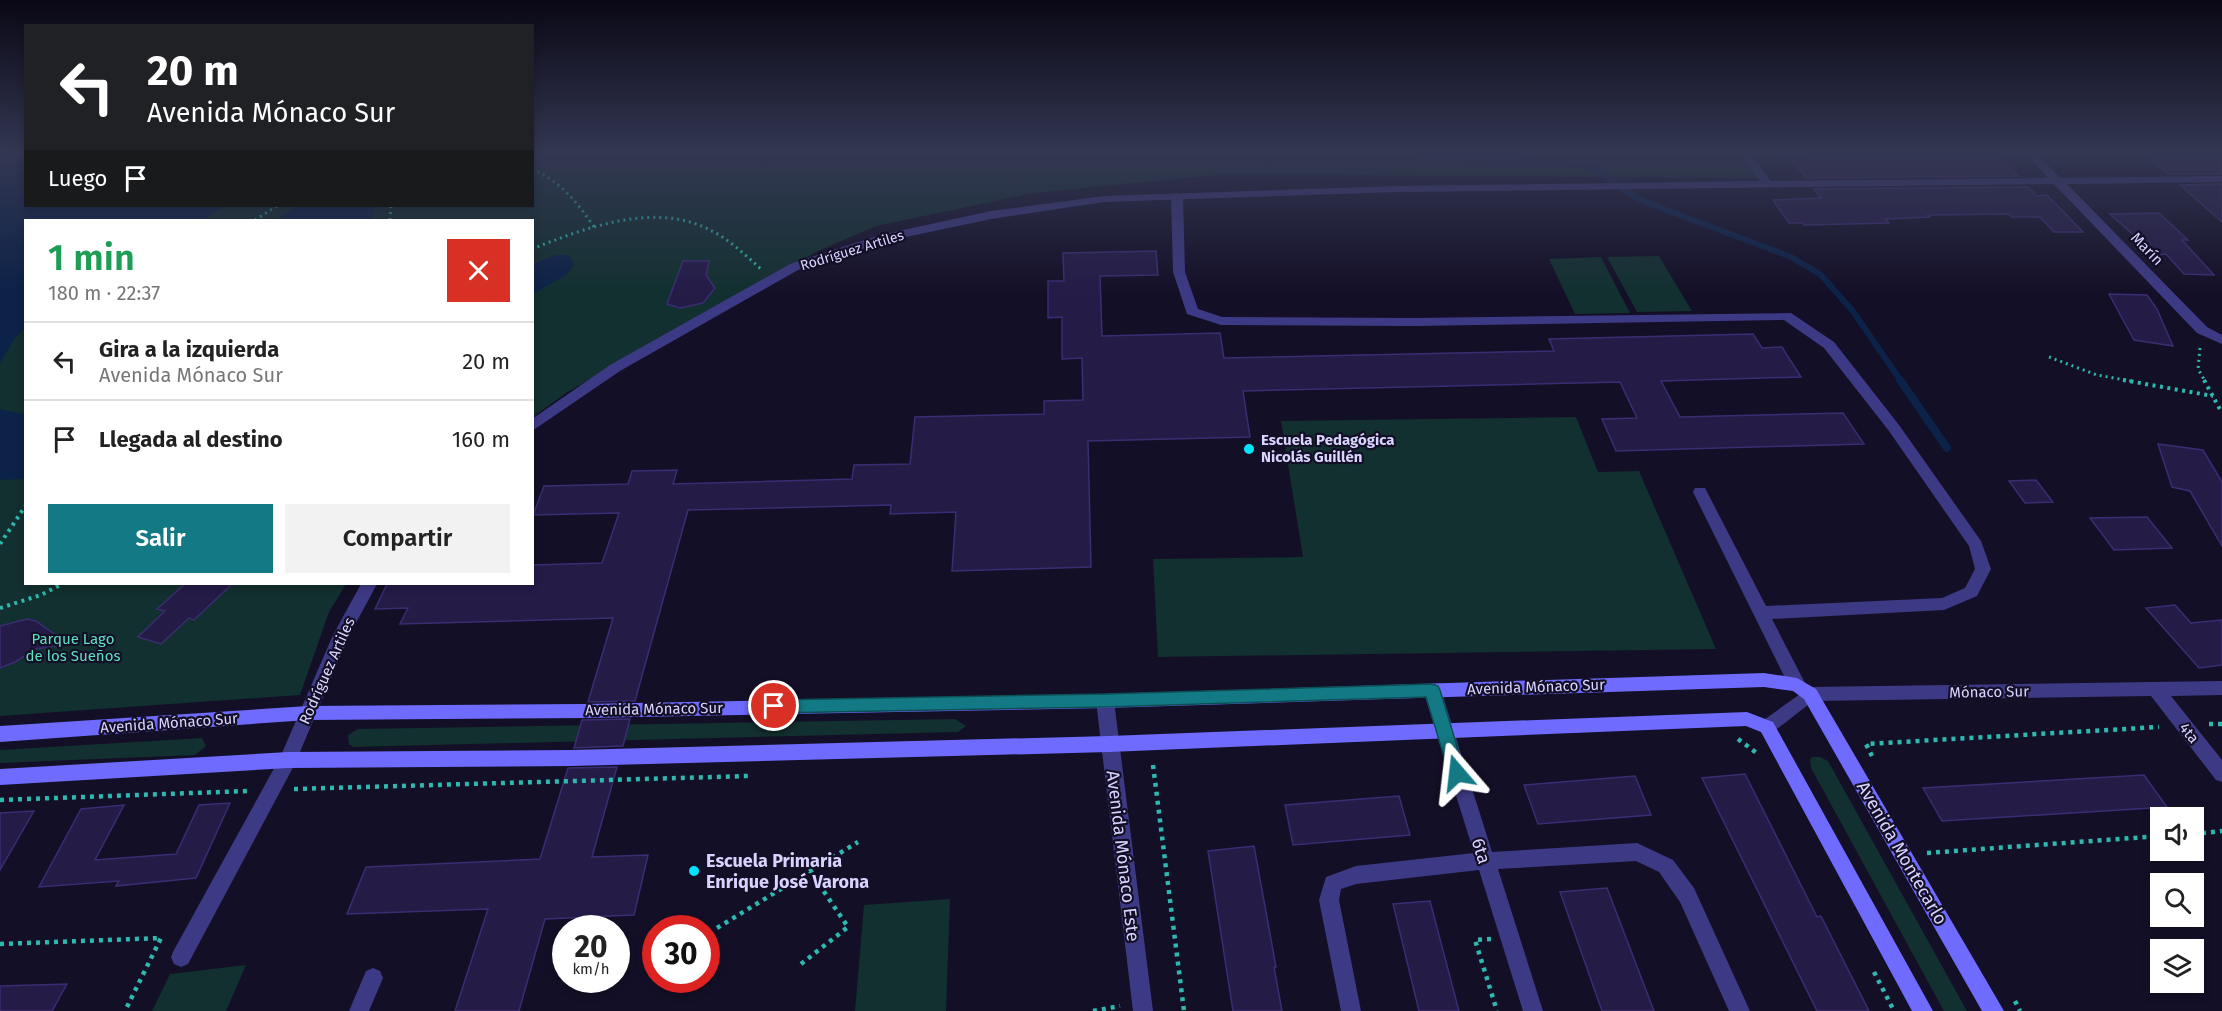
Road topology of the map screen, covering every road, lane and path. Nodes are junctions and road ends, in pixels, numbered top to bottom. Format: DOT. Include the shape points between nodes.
graph roads {
  1 [pos="576,200"];
  2 [pos="1103,200"];
  3 [pos="1177,200"];
  4 [pos="2077,200"];
  5 [pos="276,207"];
  6 [pos="257,219"];
  7 [pos="594,227"];
  8 [pos="534,248"];
  9 [pos="772,279"];
  10 [pos="2202,330"];
  11 [pos="2220,339"];
  12 [pos="2049,357"];
  13 [pos="2213,396"];
  14 [pos="2222,413"];
  15 [pos="534,425"];
  16 [pos="1700,492"];
  17 [pos="24,508"];
  18 [pos="0,544"];
  19 [pos="60,585"];
  20 [pos="368,585"];
  21 [pos="0,608"];
  22 [pos="1759,613"];
  23 [pos="2222,688"];
  24 [pos="1432,690"];
  25 [pos="1803,690"];
  26 [pos="2157,691"];
  27 [pos="1105,701"];
  28 [pos="308,713"];
  29 [pos="2222,724"];
  30 [pos="2183,725"];
  31 [pos="1767,728"];
  32 [pos="1444,731"];
  33 [pos="0,734"];
  34 [pos="1109,744"];
  35 [pos="288,760"];
  36 [pos="1154,765"];
  37 [pos="1876,766"];
  38 [pos="2222,774"];
  39 [pos="0,777"];
  40 [pos="2222,831"];
  41 [pos="2204,833"];
  42 [pos="2150,837"];
  43 [pos="858,842"];
  44 [pos="1922,843"];
  45 [pos="1927,853"];
  46 [pos="1484,861"];
  47 [pos="1933,862"];
  48 [pos="810,871"];
  49 [pos="720,926"];
  50 [pos="1509,938"];
  51 [pos="0,944"];
  52 [pos="181,957"];
  53 [pos="801,964"];
  54 [pos="373,978"];
  55 [pos="2009,991"];
  56 [pos="1142,1006"];
  57 [pos="125,1011"];
  58 [pos="359,1011"];
  59 [pos="1093,1011"];
  60 [pos="1184,1011"];
  61 [pos="1351,1011"];
  62 [pos="1497,1011"];
  63 [pos="1533,1011"];
  64 [pos="1740,1011"];
  65 [pos="1923,1011"];
  66 [pos="1994,1011"];
  67 [pos="2020,1011"];
  1 -- 7 [label="path"];
  2 -- 9 [label="street, Rodríguez Artiles" via="991,215 884,238 794,267"];
  3 -- 22 [label="street" via="1179,272 1185,292 1192,311 1221,321 1786,316 1804,326 1828,345 1894,428 1976,545 1983,569 1971,592 1944,604"];
  4 -- 10 [label="street, Marín"];
  5 -- 6 [label="path"];
  7 -- 8 [label="path"];
  7 -- 9 [label="path" via="629,220 695,223 731,242"];
  9 -- 15 [label="street, Rodríguez Artiles" via="615,368"];
  10 -- 11 [label="street, Marín"];
  10 -- 13 [label="path" via="2198,369"];
  12 -- 13 [label="path" via="2097,375"];
  13 -- 14 [label="path"];
  16 -- 22 [label="street"];
  17 -- 18 [label="path"];
  19 -- 21 [label="path"];
  20 -- 28 [label="street, Rodríguez Artiles" via="341,635"];
  22 -- 25 [label="street"];
  23 -- 26 [label="street, Mónaco Sur"];
  24 -- 25 [label="main road, Avenida Mónaco Sur" via="1764,680"];
  24 -- 27 [label="main road, Avenida Mónaco Sur"];
  24 -- 32 [label="street, 6ta"];
  25 -- 26 [label="street, Mónaco Sur"];
  25 -- 31 [label="street"];
  25 -- 66 [label="main road, Avenida Montecarlo"];
  26 -- 30 [label="street, 4ta"];
  27 -- 28 [label="main road, Avenida Mónaco Sur"];
  27 -- 34 [label="street, Avenida Mónaco Este"];
  28 -- 33 [label="main road, Avenida Mónaco Sur"];
  28 -- 35 [label="street, Rodríguez Artiles"];
  29 -- 30 [label="path"];
  30 -- 37 [label="path" via="1866,744"];
  30 -- 38 [label="street, 4ta"];
  31 -- 32 [label="main road" via="1748,719"];
  31 -- 65 [label="main road"];
  32 -- 34 [label="main road"];
  32 -- 46 [label="street, 6ta"];
  34 -- 35 [label="main road" via="571,758"];
  34 -- 56 [label="street, Avenida Mónaco Este"];
  35 -- 39 [label="main road"];
  35 -- 52 [label="street, Rodríguez Artiles"];
  36 -- 60 [label="path"];
  40 -- 41 [label="path"];
  42 -- 45 [label="path"];
  43 -- 48 [label="path"];
  44 -- 45 [label="path"];
  45 -- 47 [label="path"];
  46 -- 50 [label="street, 6ta"];
  46 -- 61 [label="street" via="1356,875 1334,883 1329,900"];
  46 -- 64 [label="street" via="1637,852 1666,866 1687,895"];
  48 -- 49 [label="path"];
  48 -- 53 [label="path" via="848,927"];
  50 -- 62 [label="path" via="1475,940"];
  50 -- 63 [label="street, 6ta"];
  51 -- 57 [label="path" via="161,938"];
  54 -- 58 [label="street"];
  55 -- 67 [label="path"];
  56 -- 59 [label="path"];
}
